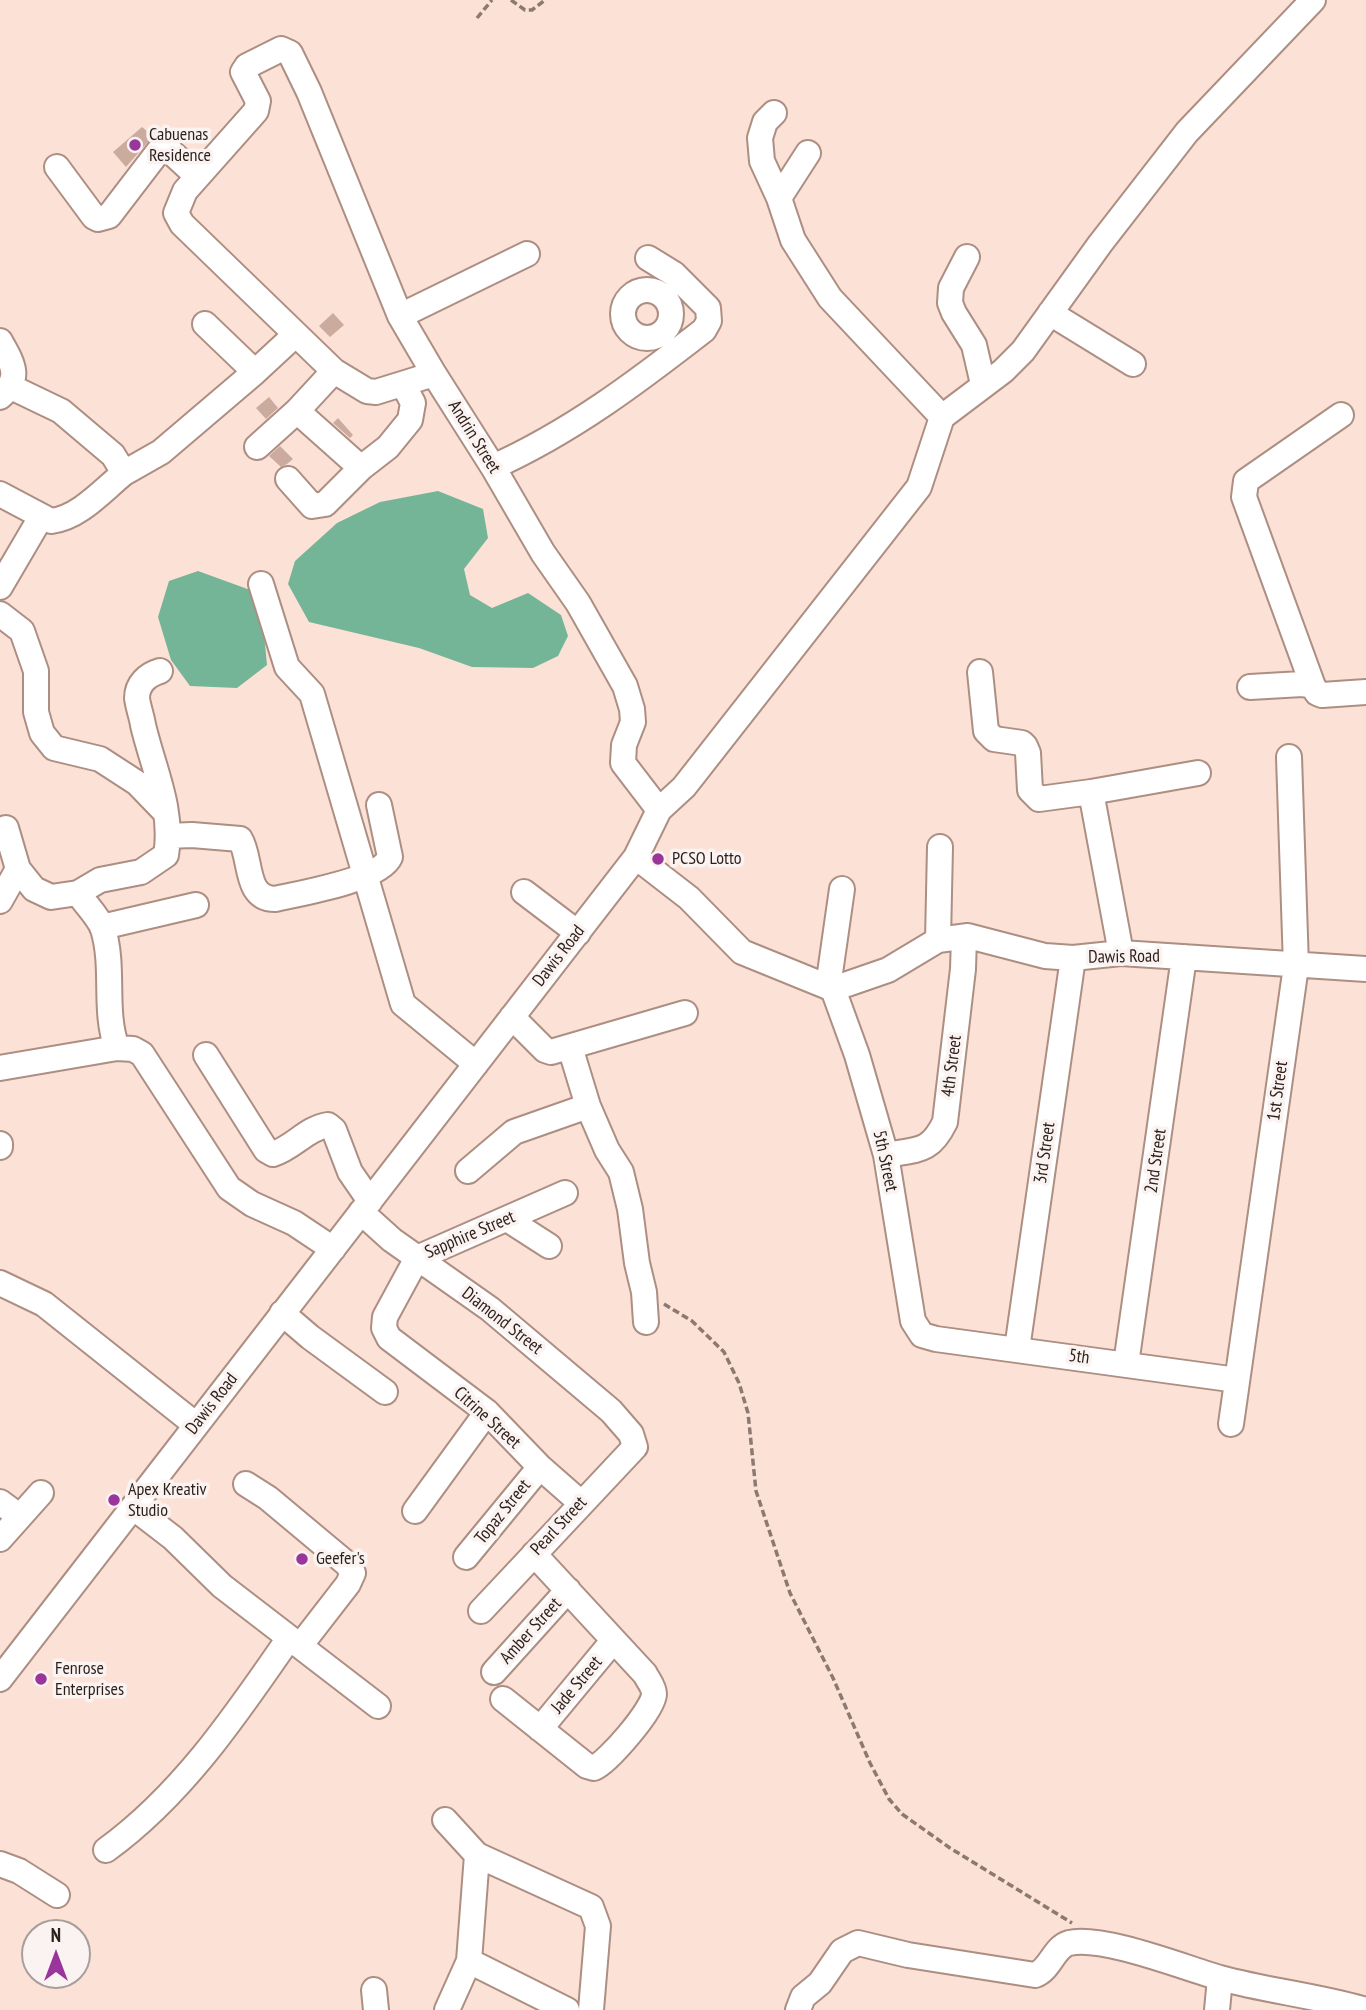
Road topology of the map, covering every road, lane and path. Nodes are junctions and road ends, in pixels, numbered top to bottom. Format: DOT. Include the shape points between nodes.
graph roads {
  1 [pos="492,0"];
  2 [pos="511,0"];
  3 [pos="545,0"];
  4 [pos="1313,0"];
  5 [pos="477,18"];
  6 [pos="774,113"];
  7 [pos="808,153"];
  8 [pos="57,167"];
  9 [pos="191,184"];
  10 [pos="779,198"];
  11 [pos="527,254"];
  12 [pos="967,257"];
  13 [pos="648,258"];
  14 [pos="1050,313"];
  15 [pos="400,316"];
  16 [pos="205,324"];
  17 [pos="295,335"];
  18 [pos="0,341"];
  19 [pos="1133,364"];
  20 [pos="334,371"];
  21 [pos="255,372"];
  22 [pos="434,374"];
  23 [pos="404,384"];
  24 [pos="983,384"];
  25 [pos="6,392"];
  26 [pos="297,411"];
  27 [pos="1341,415"];
  28 [pos="942,417"];
  29 [pos="257,447"];
  30 [pos="493,467"];
  31 [pos="360,468"];
  32 [pos="124,473"];
  33 [pos="288,479"];
  34 [pos="0,494"];
  35 [pos="41,517"];
  36 [pos="261,584"];
  37 [pos="0,587"];
  38 [pos="0,614"];
  39 [pos="160,671"];
  40 [pos="980,672"];
  41 [pos="1312,686"];
  42 [pos="1250,687"];
  43 [pos="1366,692"];
  44 [pos="1289,757"];
  45 [pos="1198,773"];
  46 [pos="1091,792"];
  47 [pos="379,805"];
  48 [pos="659,810"];
  49 [pos="167,824"];
  50 [pos="6,828"];
  51 [pos="940,847"];
  52 [pos="636,857"];
  53 [pos="18,869"];
  54 [pos="366,877"];
  55 [pos="842,889"];
  56 [pos="524,892"];
  57 [pos="78,893"];
  58 [pos="0,901"];
  59 [pos="196,905"];
  60 [pos="102,927"];
  61 [pos="578,933"];
  62 [pos="964,937"];
  63 [pos="939,940"];
  64 [pos="1121,953"];
  65 [pos="1185,957"];
  66 [pos="1073,958"];
  67 [pos="1296,966"];
  68 [pos="1366,969"];
  69 [pos="830,988"];
  70 [pos="685,1013"];
  71 [pos="512,1017"];
  72 [pos="570,1047"];
  73 [pos="117,1048"];
  74 [pos="205,1055"];
  75 [pos="476,1064"];
  76 [pos="0,1068"];
  77 [pos="588,1106"];
  78 [pos="886,1155"];
  79 [pos="468,1171"];
  80 [pos="565,1193"];
  81 [pos="365,1207"];
  82 [pos="507,1219"];
  83 [pos="549,1247"];
  84 [pos="333,1249"];
  85 [pos="417,1258"];
  86 [pos="0,1283"];
  87 [pos="644,1292"];
  88 [pos="282,1313"];
  89 [pos="646,1322"];
  90 [pos="922,1335"];
  91 [pos="389,1338"];
  92 [pos="1017,1349"];
  93 [pos="1126,1364"];
  94 [pos="1237,1380"];
  95 [pos="385,1392"];
  96 [pos="487,1412"];
  97 [pos="1231,1423"];
  98 [pos="196,1425"];
  99 [pos="634,1440"];
  100 [pos="540,1467"];
  101 [pos="246,1484"];
  102 [pos="41,1493"];
  103 [pos="581,1503"];
  104 [pos="134,1508"];
  105 [pos="9,1509"];
  106 [pos="415,1511"];
  107 [pos="0,1539"];
  108 [pos="534,1554"];
  109 [pos="466,1557"];
  110 [pos="568,1590"];
  111 [pos="481,1611"];
  112 [pos="613,1641"];
  113 [pos="295,1642"];
  114 [pos="495,1672"];
  115 [pos="0,1679"];
  116 [pos="503,1699"];
  117 [pos="378,1706"];
  118 [pos="540,1729"];
  119 [pos="446,1820"];
  120 [pos="106,1850"];
  121 [pos="477,1855"];
  122 [pos="0,1864"];
  123 [pos="57,1895"];
  124 [pos="1078,1927"];
  125 [pos="469,1961"];
  126 [pos="1220,1978"];
  127 [pos="447,2010"];
  128 [pos="567,2010"];
  129 [pos="591,2010"];
  130 [pos="798,2010"];
  131 [pos="1216,2010"];
  132 [pos="1366,2010"];
  1 -- 5 [label="path"];
  2 -- 3 [label="path" via="532,10"];
  4 -- 14 [label="street" via="1187,132"];
  6 -- 10 [label="street" via="760,138 762,161"];
  7 -- 10 [label="street"];
  8 -- 9 [label="street" via="98,219 109,216 158,152 170,151"];
  9 -- 15 [label="street, Andrin Street" via="256,111 258,101 243,72 245,67 278,51 289,51"];
  9 -- 17 [label="street" via="176,213 182,224"];
  10 -- 28 [label="street" via="793,240 819,284"];
  11 -- 15 [label="street"];
  12 -- 24 [label="street" via="951,288 950,303 974,345"];
  13 -- 30 [label="street" via="674,274 708,307 704,330 667,344 620,395 527,452"];
  14 -- 19 [label="street"];
  14 -- 24 [label="street" via="1023,351"];
  15 -- 22 [label="street, Andrin Street"];
  16 -- 21 [label="street"];
  17 -- 20 [label="street"];
  17 -- 21 [label="street"];
  18 -- 25 [label="street" via="15,373"];
  20 -- 23 [label="street" via="367,391"];
  20 -- 26 [label="street"];
  21 -- 32 [label="street" via="161,452"];
  22 -- 23 [label="street"];
  22 -- 30 [label="street, Andrin Street"];
  23 -- 31 [label="street" via="413,403 410,420 388,447"];
  24 -- 28 [label="street"];
  25 -- 32 [label="street" via="61,411 113,455"];
  26 -- 29 [label="street"];
  26 -- 31 [label="street"];
  27 -- 41 [label="street" via="1246,481 1244,497"];
  28 -- 48 [label="street" via="919,487 684,787"];
  30 -- 48 [label="street, Andrin Street" via="625,686 633,722 623,762"];
  31 -- 33 [label="street" via="325,505 313,506"];
  32 -- 35 [label="street" via="69,516 51,522"];
  34 -- 35 [label="street"];
  35 -- 37 [label="street"];
  36 -- 54 [label="street" via="287,667 312,694"];
  38 -- 49 [label="street" via="22,631 36,671 36,712 42,733 54,748 100,759 137,783"];
  39 -- 49 [label="street" via="141,683 137,697 163,791"];
  40 -- 46 [label="street" via="986,731 993,739 1025,746 1033,795 1039,799"];
  41 -- 42 [label="street"];
  41 -- 43 [label="street" via="1322,695"];
  44 -- 67 [label="street, 1st Street"];
  45 -- 46 [label="street"];
  46 -- 64 [label="street"];
  47 -- 54 [label="street" via="390,857"];
  48 -- 52 [label="street, Dawis Road"];
  49 -- 54 [label="street" via="192,835 240,839 248,874 268,900"];
  49 -- 57 [label="street" via="166,855 141,872 100,880"];
  50 -- 53 [label="street"];
  51 -- 63 [label="street"];
  52 -- 61 [label="street, Dawis Road"];
  52 -- 69 [label="street" via="689,898 742,951"];
  53 -- 57 [label="street" via="34,889 51,897"];
  53 -- 58 [label="street"];
  54 -- 75 [label="street" via="403,1004"];
  55 -- 69 [label="street"];
  56 -- 61 [label="street"];
  57 -- 60 [label="street"];
  59 -- 60 [label="street"];
  60 -- 73 [label="street"];
  61 -- 71 [label="street, Dawis Road"];
  62 -- 63 [label="street, Dawis Road"];
  62 -- 66 [label="street, Dawis Road"];
  62 -- 78 [label="street, 4th Street" via="945,1122 937,1139 922,1149"];
  63 -- 69 [label="street, Dawis Road" via="888,970"];
  64 -- 65 [label="street, Dawis Road"];
  64 -- 66 [label="street, Dawis Road"];
  65 -- 67 [label="street, Dawis Road"];
  65 -- 93 [label="street, 2nd Street"];
  66 -- 92 [label="street, 3rd Street"];
  67 -- 68 [label="street, Dawis Road"];
  67 -- 94 [label="street, 1st Street"];
  69 -- 78 [label="street, 5th Street" via="857,1055"];
  70 -- 72 [label="street"];
  71 -- 72 [label="street" via="545,1051"];
  71 -- 75 [label="street, Dawis Road"];
  72 -- 77 [label="street"];
  73 -- 76 [label="street"];
  73 -- 84 [label="street" via="142,1054 229,1188"];
  74 -- 81 [label="street, Diamond Street" via="266,1150 273,1154 282,1151 318,1126 334,1130"];
  75 -- 81 [label="street, Dawis Road"];
  77 -- 79 [label="street" via="514,1132"];
  77 -- 87 [label="street" via="621,1172"];
  78 -- 90 [label="street, 5th Street" via="913,1321"];
  80 -- 82 [label="street, Sapphire Street"];
  81 -- 84 [label="street, Dawis Road"];
  81 -- 85 [label="street, Diamond Street" via="392,1240"];
  82 -- 83 [label="street"];
  82 -- 85 [label="street, Sapphire Street"];
  84 -- 88 [label="street, Dawis Road"];
  85 -- 91 [label="street, Sapphire Street" via="385,1317"];
  85 -- 99 [label="street, Diamond Street" via="490,1309 611,1411"];
  86 -- 98 [label="street" via="44,1304"];
  87 -- 89 [label="street"];
  87 -- 124 [label="path" via="692,1321 724,1352 739,1383 748,1413 756,1491 790,1593 889,1799 902,1814 950,1848"];
  88 -- 95 [label="street"];
  88 -- 98 [label="street, Dawis Road"];
  90 -- 92 [label="street, 5th"];
  91 -- 96 [label="street, Citrine Street"];
  92 -- 93 [label="street, 5th"];
  93 -- 94 [label="street, 5th"];
  94 -- 97 [label="street, 1st Street"];
  96 -- 100 [label="street, Citrine Street"];
  96 -- 106 [label="street"];
  98 -- 104 [label="street, Dawis Road"];
  99 -- 103 [label="street, Pearl Street" via="635,1447"];
  100 -- 103 [label="street, Citrine Street"];
  100 -- 109 [label="street, Topaz Street"];
  101 -- 113 [label="street" via="337,1555 353,1573"];
  102 -- 105 [label="street"];
  103 -- 108 [label="street, Pearl Street"];
  104 -- 113 [label="street" via="222,1586"];
  104 -- 115 [label="street, Dawis Road"];
  105 -- 107 [label="street"];
  108 -- 110 [label="street"];
  108 -- 111 [label="street, Pearl Street"];
  110 -- 112 [label="street"];
  110 -- 114 [label="street, Amber Street"];
  112 -- 118 [label="street, Jade Street"];
  112 -- 118 [label="street" via="645,1674 654,1692 649,1707 611,1756 599,1766 587,1766"];
  113 -- 117 [label="street"];
  113 -- 120 [label="street" via="188,1773 132,1831"];
  116 -- 118 [label="street"];
  119 -- 121 [label="street"];
  121 -- 125 [label="street"];
  121 -- 129 [label="street" via="591,1908 598,1926"];
  122 -- 123 [label="street"];
  125 -- 127 [label="street"];
  125 -- 128 [label="street"];
  126 -- 130 [label="street" via="1105,1944 1063,1946 1043,1972 1035,1975 858,1943 842,1951 821,1983 803,1997"];
  126 -- 131 [label="street"];
  126 -- 132 [label="street"];
}
